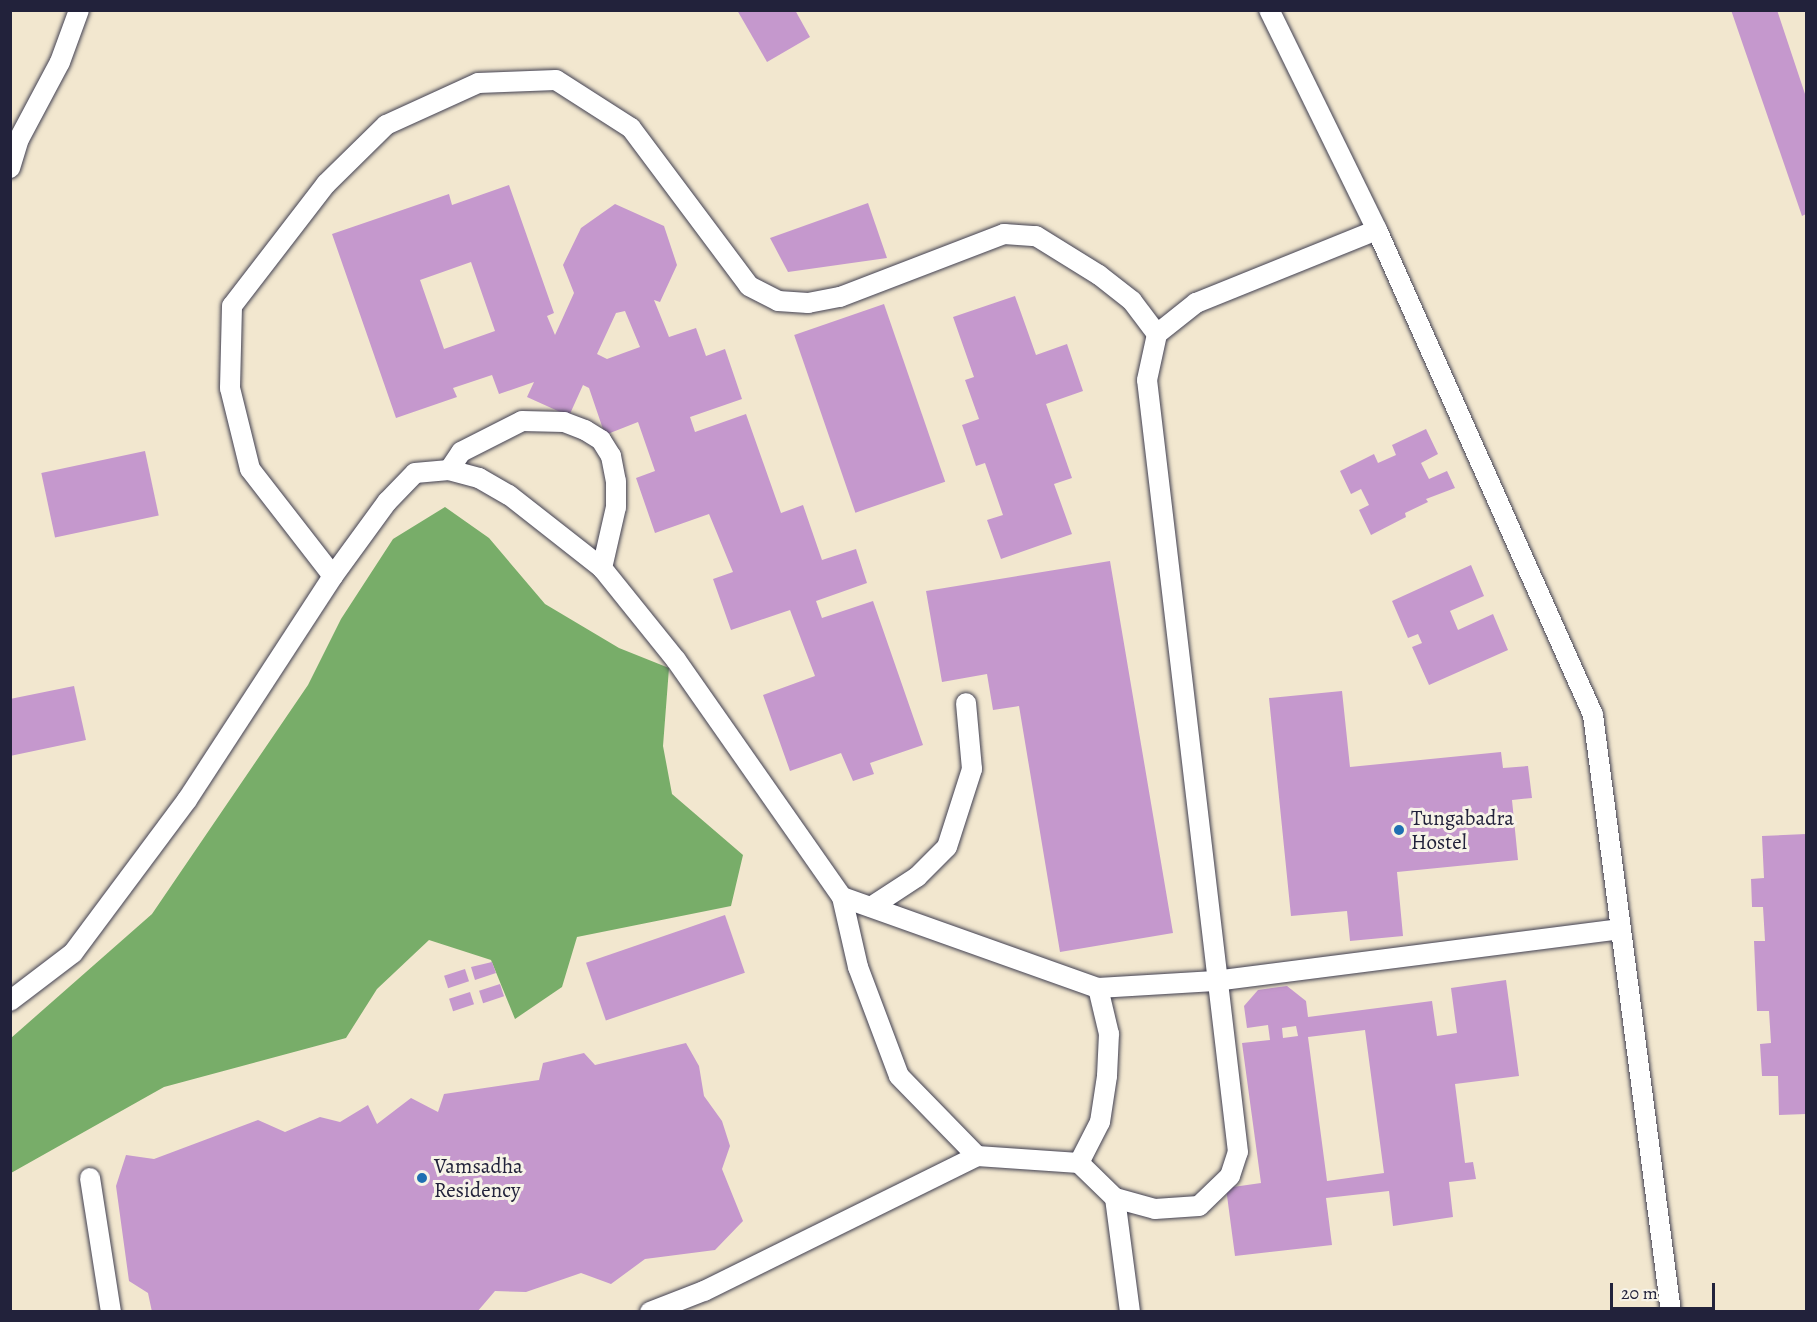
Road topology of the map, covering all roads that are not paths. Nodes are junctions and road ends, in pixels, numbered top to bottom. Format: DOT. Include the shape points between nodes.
graph roads {
  1 [pos="79,10"];
  2 [pos="1269,10"];
  3 [pos="10,168"];
  4 [pos="1377,230"];
  5 [pos="1157,334"];
  6 [pos="449,470"];
  7 [pos="602,568"];
  8 [pos="333,576"];
  9 [pos="966,703"];
  10 [pos="842,897"];
  11 [pos="872,907"];
  12 [pos="1621,929"];
  13 [pos="1215,981"];
  14 [pos="1098,988"];
  15 [pos="10,1001"];
  16 [pos="977,1156"];
  17 [pos="1079,1163"];
  18 [pos="90,1178"];
  19 [pos="1115,1198"];
  20 [pos="111,1311"];
  21 [pos="650,1311"];
  22 [pos="1130,1311"];
  23 [pos="1671,1311"];
  1 -- 3 [label="lane" via="60,62 19,139"];
  2 -- 4 [label="lane"];
  4 -- 5 [label="lane" via="1196,303"];
  4 -- 12 [label="lane" via="1593,714"];
  5 -- 8 [label="lane" via="1132,302 1036,236 1004,234 840,297 808,303 778,301 749,286 631,128 556,80 478,83 386,124 326,184 232,306 230,388 250,469"];
  5 -- 13 [label="lane" via="1148,380"];
  6 -- 7 [label="lane" via="479,478 509,495"];
  6 -- 7 [label="lane" via="461,452 522,421 564,422 601,440 611,456 616,481 616,507"];
  6 -- 8 [label="lane" via="415,473 387,502"];
  7 -- 10 [label="lane" via="676,660"];
  8 -- 15 [label="lane" via="187,800 73,953"];
  9 -- 11 [label="lane" via="972,769 947,848 917,877"];
  10 -- 11 [label="lane"];
  10 -- 16 [label="lane" via="858,967 899,1076"];
  11 -- 14 [label="lane"];
  12 -- 13 [label="lane"];
  12 -- 23 [label="lane"];
  13 -- 14 [label="lane"];
  13 -- 19 [label="lane" via="1238,1152 1230,1176 1199,1206 1155,1209"];
  14 -- 17 [label="lane" via="1108,1034 1107,1076 1100,1122"];
  16 -- 17 [label="lane"];
  16 -- 21 [label="lane" via="704,1291"];
  17 -- 19 [label="lane"];
  18 -- 20 [label="lane"];
  19 -- 22 [label="lane"];
}
